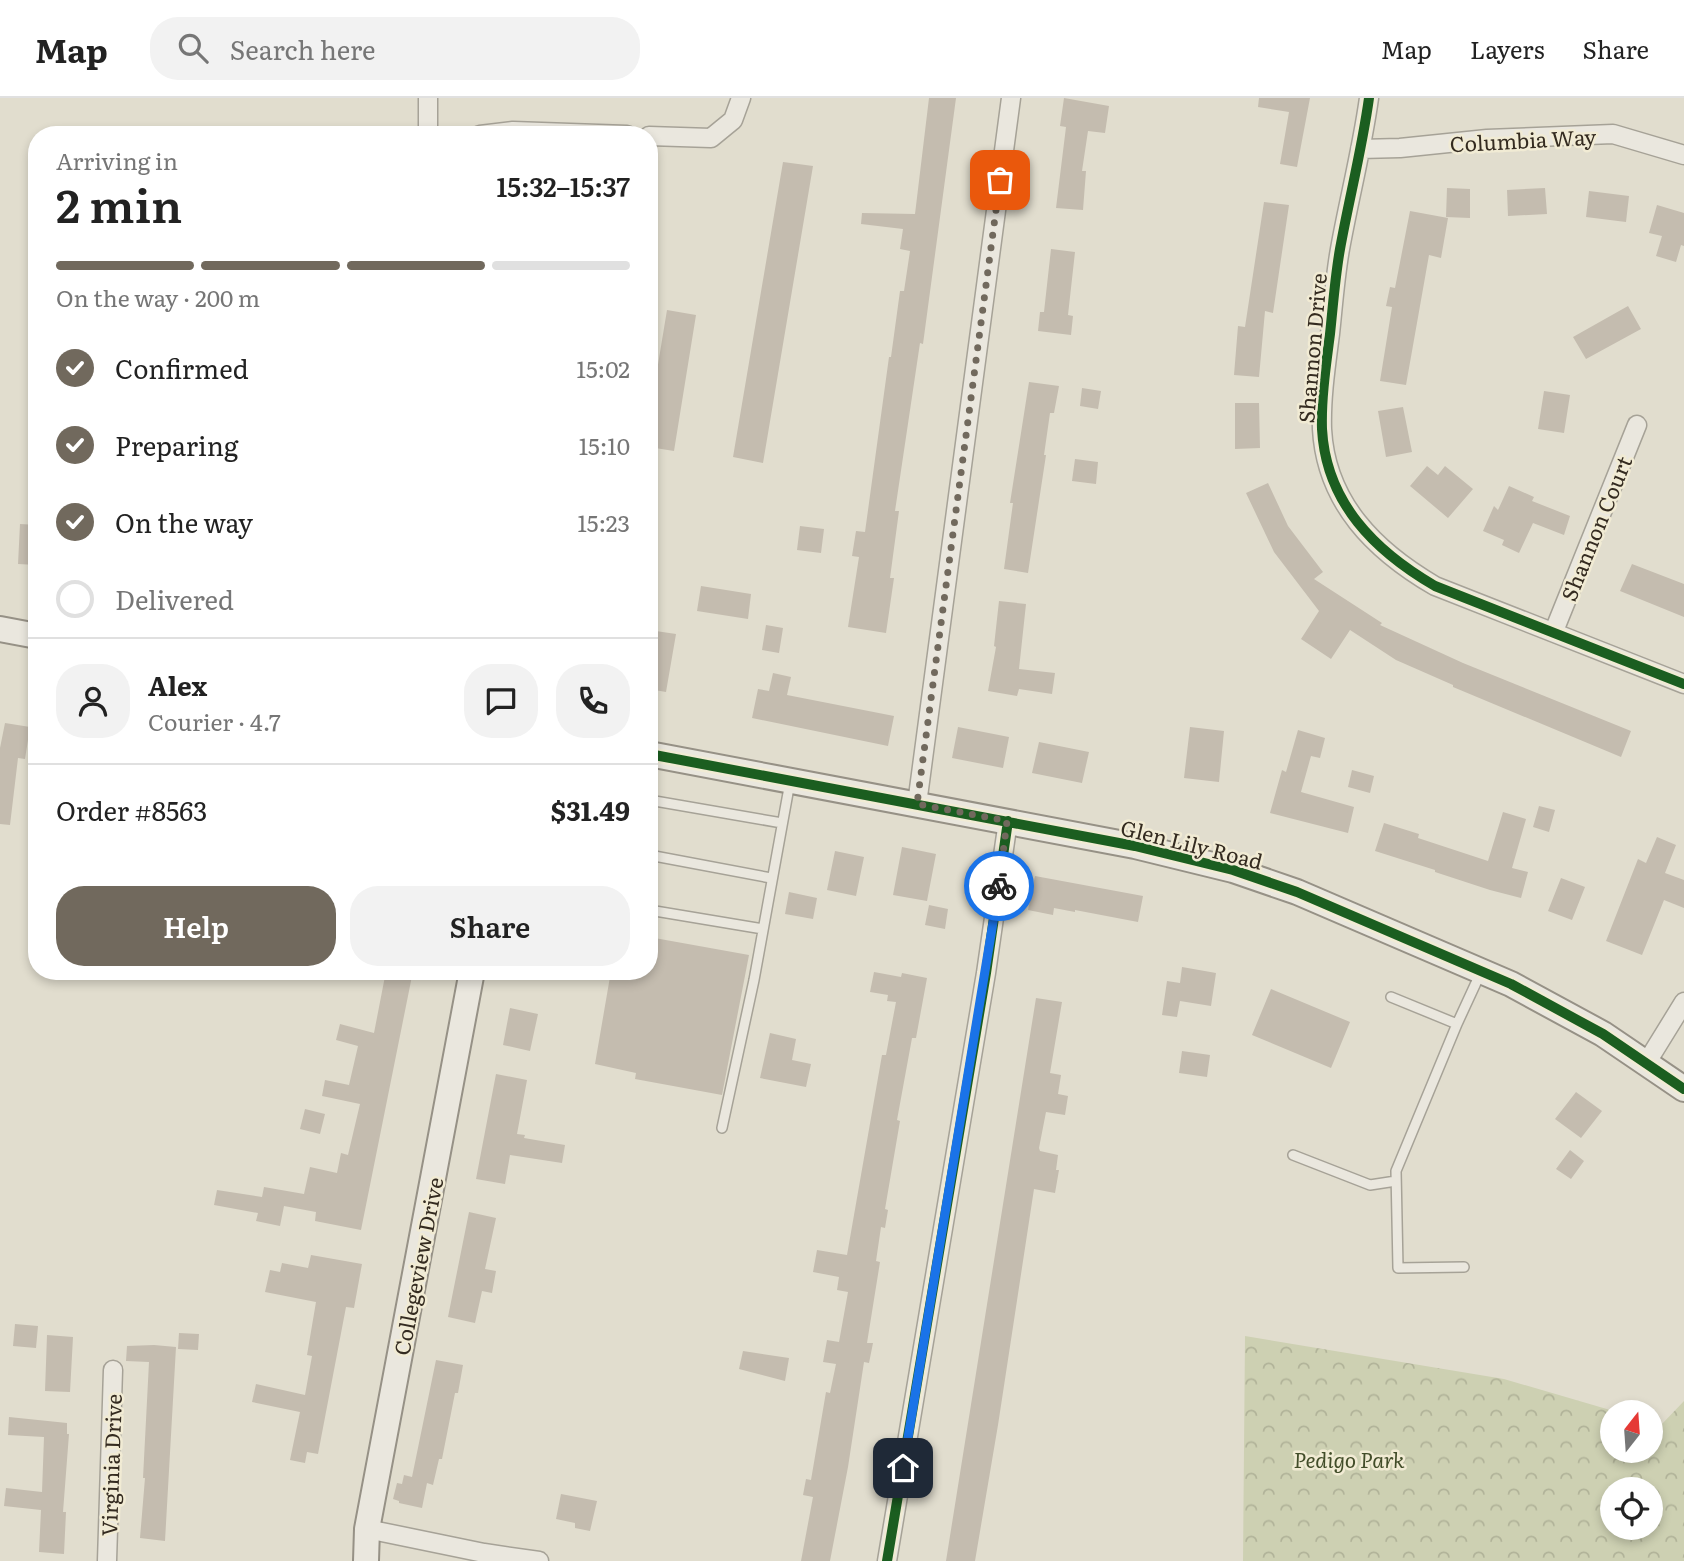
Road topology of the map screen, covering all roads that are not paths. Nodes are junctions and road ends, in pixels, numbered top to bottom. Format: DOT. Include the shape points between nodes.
graph roads {
  1 [pos="428,98"];
  2 [pos="741,98"];
  3 [pos="1010,98"];
  4 [pos="1370,98"];
  5 [pos="428,126"];
  6 [pos="658,135"];
  7 [pos="1360,149"];
  8 [pos="1684,155"];
  9 [pos="1637,425"];
  10 [pos="0,629"];
  11 [pos="1554,631"];
  12 [pos="28,634"];
  13 [pos="1684,684"];
  14 [pos="658,756"];
  15 [pos="790,781"];
  16 [pos="658,802"];
  17 [pos="917,804"];
  18 [pos="1007,821"];
  19 [pos="782,823"];
  20 [pos="658,857"];
  21 [pos="771,878"];
  22 [pos="658,912"];
  23 [pos="763,929"];
  24 [pos="1482,971"];
  25 [pos="470,980"];
  26 [pos="1391,997"];
  27 [pos="1684,1002"];
  28 [pos="1457,1024"];
  29 [pos="1647,1062"];
  30 [pos="1684,1089"];
  31 [pos="722,1128"];
  32 [pos="1293,1155"];
  33 [pos="1396,1181"];
  34 [pos="1464,1267"];
  35 [pos="113,1370"];
  36 [pos="367,1529"];
  37 [pos="107,1561"];
  38 [pos="366,1561"];
  39 [pos="539,1561"];
  40 [pos="887,1561"];
  1 -- 5 [label="street"];
  2 -- 6 [label="street" via="733,120 710,138"];
  3 -- 17 [label="street"];
  4 -- 7 [label="street, Shannon Drive"];
  7 -- 8 [label="street, Columbia Way" via="1613,134"];
  7 -- 11 [label="street, Shannon Drive" via="1339,253 1322,407 1324,445 1337,489 1371,540 1406,569 1435,586"];
  9 -- 11 [label="street, Shannon Court"];
  10 -- 12 [label="street"];
  11 -- 13 [label="street, Shannon Drive"];
  14 -- 15 [label="street, Glen Lily Road"];
  15 -- 17 [label="street, Glen Lily Road"];
  15 -- 19 [label="lane"];
  16 -- 19 [label="lane"];
  17 -- 18 [label="street, Glen Lily Road"];
  18 -- 24 [label="street, Glen Lily Road" via="1233,870 1297,892"];
  18 -- 40 [label="street"];
  19 -- 21 [label="lane"];
  20 -- 21 [label="lane"];
  21 -- 23 [label="lane"];
  22 -- 23 [label="lane"];
  23 -- 31 [label="lane"];
  24 -- 28 [label="lane"];
  24 -- 29 [label="street, Glen Lily Road" via="1574,1017"];
  25 -- 36 [label="street, Collegeview Drive"];
  26 -- 28 [label="lane"];
  27 -- 29 [label="street"];
  28 -- 33 [label="lane" via="1396,1171"];
  29 -- 30 [label="street, Glen Lily Road"];
  32 -- 33 [label="lane" via="1370,1185"];
  33 -- 34 [label="lane" via="1398,1268"];
  35 -- 37 [label="street, Virginia Drive"];
  36 -- 38 [label="street, Collegeview Drive"];
  36 -- 39 [label="street"];
}
